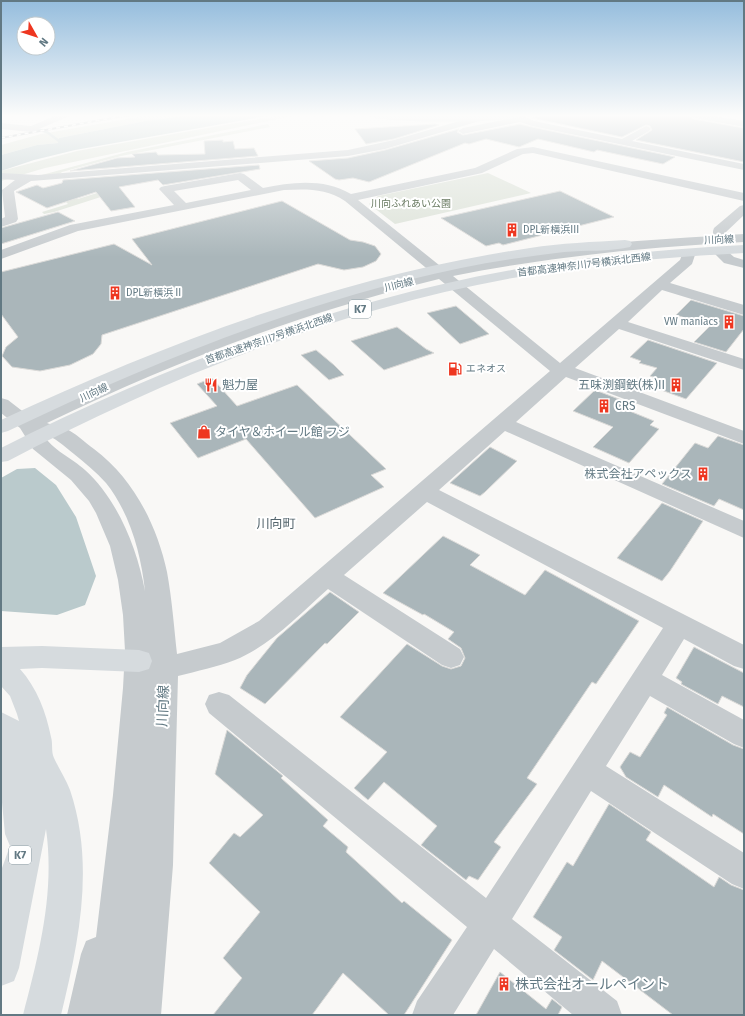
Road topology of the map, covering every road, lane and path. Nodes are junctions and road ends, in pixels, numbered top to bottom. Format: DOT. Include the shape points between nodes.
graph roads {
  1 [pos="231,162"];
  2 [pos="593,162"];
  3 [pos="722,162"];
  4 [pos="497,163"];
  5 [pos="453,165"];
  6 [pos="744,167"];
  7 [pos="419,172"];
  8 [pos="1,176"];
  9 [pos="26,178"];
  10 [pos="384,180"];
  11 [pos="397,188"];
  12 [pos="261,192"];
  13 [pos="744,197"];
  14 [pos="349,198"];
  15 [pos="183,207"];
  16 [pos="744,210"];
  17 [pos="732,220"];
  18 [pos="1,223"];
  19 [pos="744,226"];
  20 [pos="744,239"];
  21 [pos="722,246"];
  22 [pos="744,250"];
  23 [pos="1,255"];
  24 [pos="683,259"];
  25 [pos="744,264"];
  26 [pos="442,274"];
  27 [pos="660,284"];
  28 [pos="458,288"];
  29 [pos="744,310"];
  30 [pos="616,323"];
  31 [pos="744,365"];
  32 [pos="563,370"];
  33 [pos="1,404"];
  34 [pos="502,424"];
  35 [pos="1,427"];
  36 [pos="58,432"];
  37 [pos="33,433"];
  38 [pos="1,438"];
  39 [pos="744,438"];
  40 [pos="1,444"];
  41 [pos="1,456"];
  42 [pos="1,461"];
  43 [pos="424,491"];
  44 [pos="744,530"];
  45 [pos="328,577"];
  46 [pos="680,624"];
  47 [pos="450,657"];
  48 [pos="1,658"];
  49 [pos="744,658"];
  50 [pos="152,664"];
  51 [pos="1,666"];
  52 [pos="645,679"];
  53 [pos="219,704"];
  54 [pos="1,725"];
  55 [pos="744,736"];
  56 [pos="1,744"];
  57 [pos="587,771"];
  58 [pos="122,868"];
  59 [pos="744,872"];
  60 [pos="18,882"];
  61 [pos="490,922"];
  62 [pos="57,956"];
  63 [pos="1,968"];
  64 [pos="42,1015"];
  65 [pos="52,1015"];
  66 [pos="86,1015"];
  67 [pos="104,1015"];
  68 [pos="142,1015"];
  69 [pos="431,1015"];
  70 [pos="603,1015"];
  1 -- 9 [label="street"];
  2 -- 13 [label="street"];
  3 -- 6 [label="street"];
  4 -- 11 [label="street" via="478,171"];
  5 -- 7 [label="street"];
  8 -- 9 [label="street"];
  9 -- 18 [label="street" via="8,190 12,219"];
  10 -- 11 [label="street"];
  11 -- 14 [label="street"];
  12 -- 14 [label="street" via="322,181"];
  12 -- 15 [label="street"];
  12 -- 15 [label="street" via="240,176 165,189"];
  14 -- 26 [label="street"];
  15 -- 23 [label="street" via="75,228"];
  16 -- 17 [label="street"];
  17 -- 19 [label="street"];
  17 -- 21 [label="street" via="719,231"];
  20 -- 21 [label="street, 川向線"];
  20 -- 35 [label="main road" via="628,244 532,252 395,280 277,313 191,343 97,382"];
  20 -- 40 [label="main road, 首都高速神奈川7号横浜北西線 / K7" via="553,258 477,270 367,296 278,323 196,353 105,392"];
  21 -- 22 [label="street, 川向線"];
  21 -- 24 [label="street, 川向線"];
  21 -- 25 [label="street" via="729,260"];
  21 -- 26 [label="street, 川向線" via="589,250 509,261"];
  22 -- 41 [label="main road, 首都高速神奈川7号横浜北西線 / K7" via="608,260 524,272 447,287 369,307 285,332 165,378 69,421"];
  24 -- 27 [label="street"];
  24 -- 28 [label="street, 川向線" via="568,268"];
  26 -- 28 [label="street"];
  26 -- 37 [label="street, 川向線" via="320,306 234,335 148,369"];
  27 -- 29 [label="street"];
  27 -- 30 [label="street"];
  28 -- 32 [label="street" via="553,366"];
  28 -- 36 [label="street, 川向線" via="371,309 248,349 120,402"];
  30 -- 31 [label="street"];
  30 -- 32 [label="street"];
  32 -- 34 [label="street"];
  32 -- 39 [label="street"];
  33 -- 37 [label="street"];
  34 -- 43 [label="street"];
  34 -- 44 [label="street"];
  36 -- 37 [label="street, 川向線"];
  36 -- 50 [label="street, 川向線" via="96,460 113,478 130,501 141,526 155,573"];
  37 -- 38 [label="main road"];
  37 -- 42 [label="main road"];
  37 -- 50 [label="street, 川向線" via="75,471 107,512 118,537 131,580 134,602"];
  43 -- 45 [label="street"];
  43 -- 46 [label="street"];
  45 -- 47 [label="street"];
  45 -- 50 [label="street" via="268,628 226,652"];
  46 -- 49 [label="street"];
  46 -- 52 [label="street"];
  48 -- 50 [label="main road" via="42,657"];
  50 -- 58 [label="street, 川向線" via="136,712"];
  50 -- 68 [label="street, 川向線" via="156,865"];
  51 -- 60 [label="main road" via="12,676 28,703 38,737 39,776 32,823"];
  52 -- 55 [label="street"];
  52 -- 57 [label="street"];
  53 -- 61 [label="street"];
  54 -- 62 [label="main road" via="28,749 45,771 57,798 66,862 64,907"];
  56 -- 60 [label="main road, K7" via="8,758 18,794 22,839"];
  57 -- 59 [label="street"];
  57 -- 61 [label="street"];
  58 -- 66 [label="street" via="95,967"];
  58 -- 67 [label="street, 川向線"];
  60 -- 63 [label="main road, K7"];
  61 -- 69 [label="street"];
  61 -- 70 [label="street"];
  62 -- 64 [label="main road"];
  62 -- 65 [label="main road"];
}
